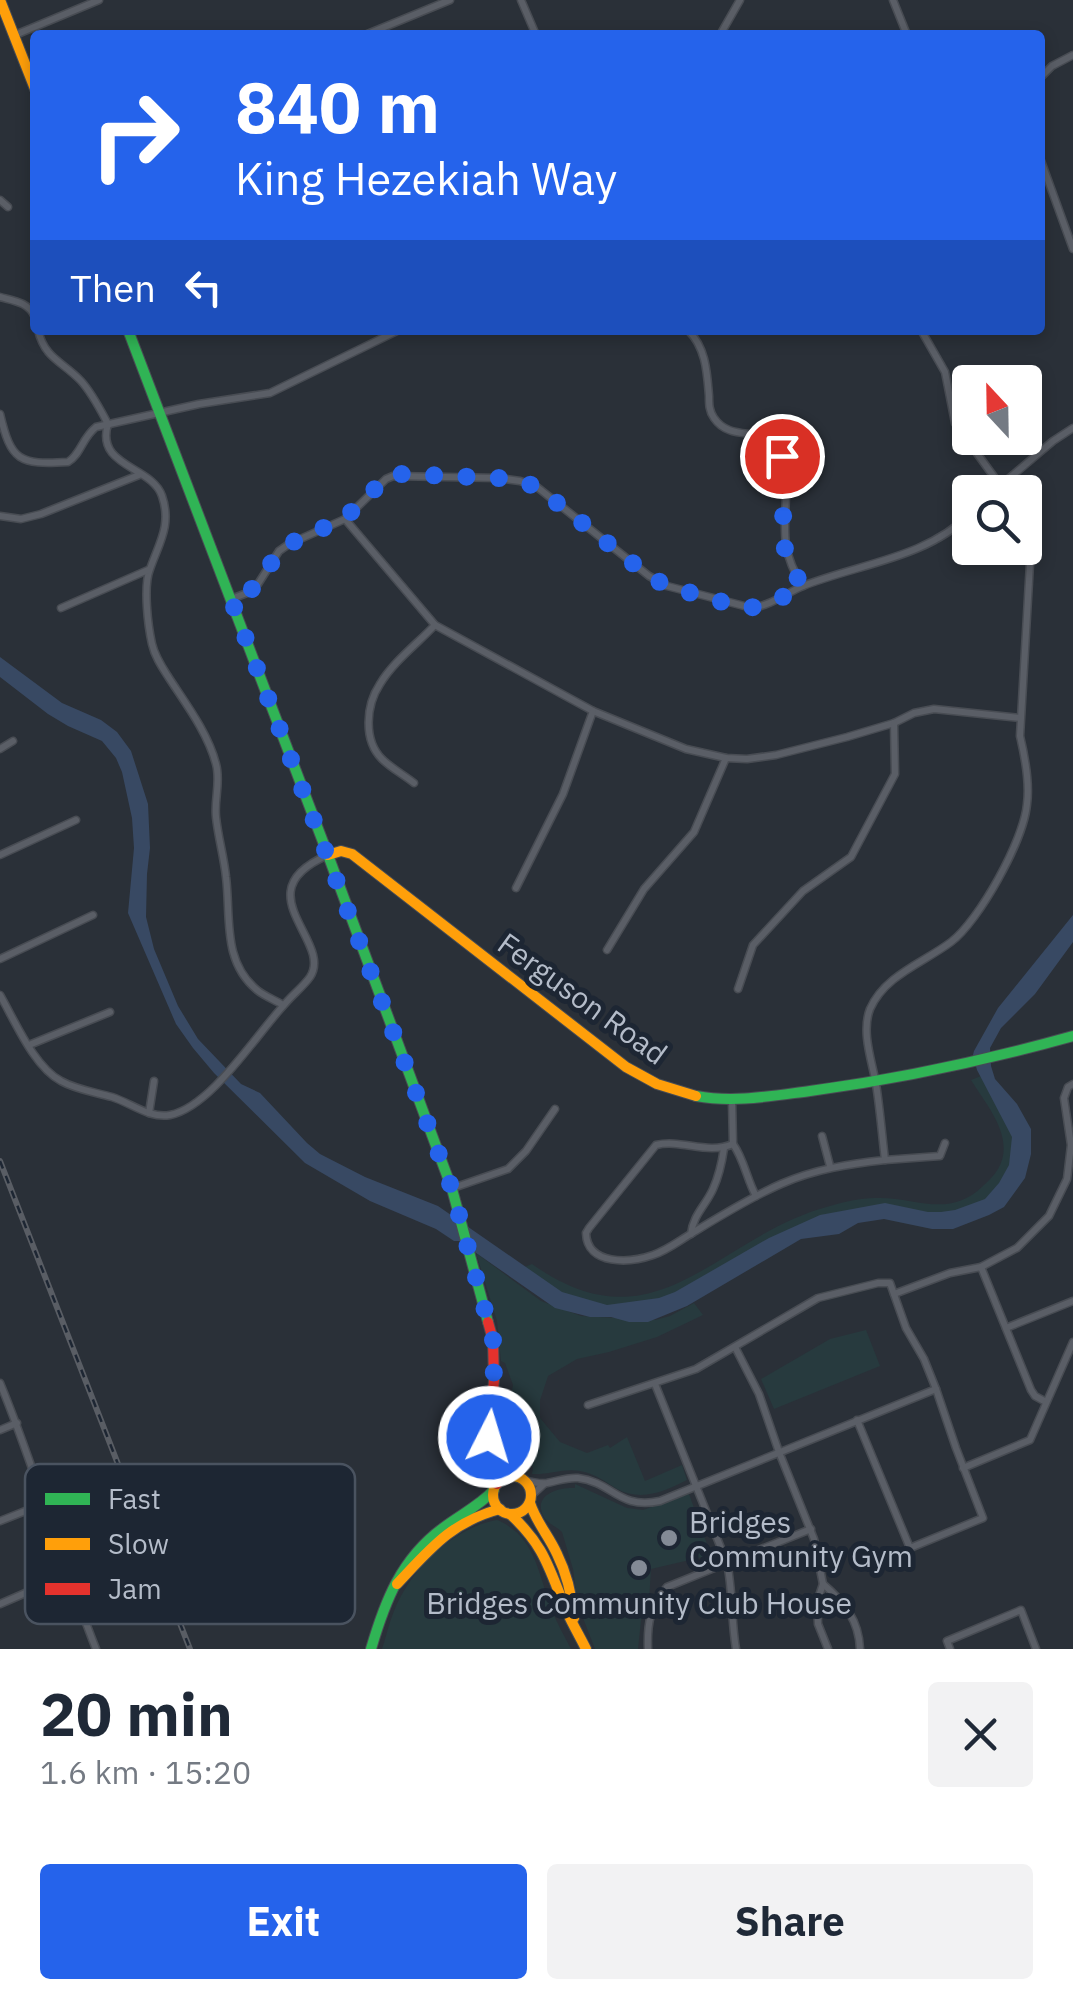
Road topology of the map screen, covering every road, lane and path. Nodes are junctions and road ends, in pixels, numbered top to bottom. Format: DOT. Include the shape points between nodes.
graph roads {
  1 [pos="0,0"];
  2 [pos="100,0"];
  3 [pos="450,0"];
  4 [pos="521,0"];
  5 [pos="740,0"];
  6 [pos="894,0"];
  7 [pos="377,30"];
  8 [pos="534,30"];
  9 [pos="723,30"];
  10 [pos="905,30"];
  11 [pos="15,35"];
  12 [pos="1073,55"];
  13 [pos="1045,73"];
  14 [pos="30,76"];
  15 [pos="1045,172"];
  16 [pos="0,200"];
  17 [pos="8,207"];
  18 [pos="1073,248"];
  19 [pos="0,298"];
  20 [pos="30,308"];
  21 [pos="39,335"];
  22 [pos="130,335"];
  23 [pos="389,335"];
  24 [pos="691,335"];
  25 [pos="924,335"];
  26 [pos="0,414"];
  27 [pos="161,414"];
  28 [pos="108,424"];
  29 [pos="1073,428"];
  30 [pos="140,474"];
  31 [pos="992,475"];
  32 [pos="1017,475"];
  33 [pos="0,516"];
  34 [pos="345,518"];
  35 [pos="952,531"];
  36 [pos="1030,565"];
  37 [pos="149,570"];
  38 [pos="803,586"];
  39 [pos="231,599"];
  40 [pos="61,608"];
  41 [pos="435,626"];
  42 [pos="592,711"];
  43 [pos="1020,718"];
  44 [pos="894,723"];
  45 [pos="12,741"];
  46 [pos="0,749"];
  47 [pos="726,758"];
  48 [pos="414,783"];
  49 [pos="76,820"];
  50 [pos="0,855"];
  51 [pos="328,855"];
  52 [pos="516,888"];
  53 [pos="93,915"];
  54 [pos="607,950"];
  55 [pos="0,960"];
  56 [pos="738,990"];
  57 [pos="0,995"];
  58 [pos="284,1005"];
  59 [pos="110,1012"];
  60 [pos="1073,1036"];
  61 [pos="29,1045"];
  62 [pos="154,1081"];
  63 [pos="875,1082"];
  64 [pos="1073,1084"];
  65 [pos="732,1101"];
  66 [pos="555,1109"];
  67 [pos="149,1113"];
  68 [pos="822,1136"];
  69 [pos="945,1143"];
  70 [pos="733,1144"];
  71 [pos="724,1148"];
  72 [pos="886,1160"];
  73 [pos="830,1166"];
  74 [pos="452,1189"];
  75 [pos="756,1196"];
  76 [pos="690,1234"];
  77 [pos="981,1267"];
  78 [pos="894,1294"];
  79 [pos="1073,1301"];
  80 [pos="1006,1328"];
  81 [pos="1073,1342"];
  82 [pos="736,1347"];
  83 [pos="0,1383"];
  84 [pos="655,1384"];
  85 [pos="936,1389"];
  86 [pos="1046,1402"];
  87 [pos="588,1405"];
  88 [pos="857,1420"];
  89 [pos="16,1423"];
  90 [pos="491,1425"];
  91 [pos="0,1430"];
  92 [pos="779,1452"];
  93 [pos="30,1464"];
  94 [pos="963,1468"];
  95 [pos="521,1478"];
  96 [pos="545,1483"];
  97 [pos="695,1485"];
  98 [pos="495,1487"];
  99 [pos="530,1500"];
  100 [pos="25,1511"];
  101 [pos="504,1512"];
  102 [pos="0,1521"];
  103 [pos="811,1529"];
  104 [pos="726,1563"];
  105 [pos="823,1584"];
  106 [pos="392,1588"];
  107 [pos="25,1593"];
  108 [pos="0,1604"];
  109 [pos="575,1624"];
  110 [pos="94,1647"];
  111 [pos="84,1649"];
  112 [pos="371,1649"];
  113 [pos="586,1649"];
  114 [pos="648,1649"];
  115 [pos="736,1649"];
  116 [pos="828,1649"];
  117 [pos="860,1649"];
  118 [pos="950,1649"];
  119 [pos="1036,1649"];
  1 -- 11 [label="main road"];
  2 -- 11 [label="street"];
  3 -- 7 [label="street"];
  4 -- 8 [label="street"];
  5 -- 9 [label="street"];
  6 -- 10 [label="street"];
  11 -- 14 [label="main road"];
  12 -- 13 [label="street"];
  15 -- 18 [label="street"];
  16 -- 17 [label="street"];
  19 -- 20 [label="street"];
  21 -- 28 [label="street"];
  22 -- 27 [label="main road"];
  23 -- 27 [label="street" via="270,393"];
  24 -- 38 [label="street" via="702,351 716,421 734,433 760,434 782,456 784,542"];
  25 -- 31 [label="street" via="945,372 955,423"];
  26 -- 28 [label="street" via="15,456 52,463 74,458 86,434"];
  27 -- 28 [label="street"];
  27 -- 39 [label="main road"];
  28 -- 30 [label="street" via="112,452"];
  29 -- 32 [label="street"];
  30 -- 33 [label="street" via="41,514"];
  30 -- 37 [label="street" via="157,485 165,511"];
  34 -- 38 [label="street" via="393,476 520,481 667,586 752,608"];
  34 -- 39 [label="street" via="279,551 258,584"];
  34 -- 41 [label="street"];
  35 -- 38 [label="street"];
  36 -- 43 [label="street"];
  37 -- 40 [label="street"];
  37 -- 58 [label="street" via="153,650 216,762 232,952 257,991"];
  39 -- 51 [label="main road"];
  41 -- 42 [label="street"];
  41 -- 48 [label="street" via="382,680 368,723 382,759"];
  42 -- 47 [label="street"];
  42 -- 52 [label="street" via="563,794"];
  43 -- 44 [label="street" via="934,709"];
  43 -- 63 [label="street" via="1028,804 1015,848 955,940 884,987 868,1012"];
  44 -- 47 [label="street" via="776,755"];
  44 -- 56 [label="street" via="896,774 852,857 803,891 754,944"];
  45 -- 46 [label="street"];
  47 -- 54 [label="street" via="694,832 644,889"];
  49 -- 50 [label="street"];
  51 -- 58 [label="street" via="300,875 291,892 315,964"];
  51 -- 65 [label="main road, Ferguson Road" via="352,854 644,1079 686,1095"];
  51 -- 74 [label="main road"];
  53 -- 55 [label="street"];
  57 -- 61 [label="street"];
  58 -- 67 [label="street" via="194,1104 161,1116"];
  59 -- 61 [label="street"];
  60 -- 63 [label="main road, Ferguson Road"];
  61 -- 67 [label="street" via="60,1081"];
  62 -- 67 [label="street"];
  63 -- 65 [label="main road, Ferguson Road"];
  63 -- 72 [label="street"];
  64 -- 77 [label="street" via="1064,1098 1071,1145 1062,1192 1018,1248"];
  65 -- 70 [label="street"];
  66 -- 74 [label="street" via="508,1169"];
  68 -- 73 [label="street"];
  69 -- 72 [label="street" via="940,1156"];
  70 -- 71 [label="street"];
  70 -- 75 [label="street"];
  71 -- 76 [label="street" via="712,1192"];
  71 -- 76 [label="street" via="656,1144 586,1233 595,1255 631,1261"];
  72 -- 73 [label="street"];
  73 -- 75 [label="street"];
  74 -- 90 [label="main road" via="493,1340"];
  75 -- 76 [label="street"];
  77 -- 78 [label="street"];
  77 -- 80 [label="street"];
  78 -- 82 [label="street" via="884,1282 818,1298"];
  78 -- 85 [label="street"];
  79 -- 80 [label="street"];
  80 -- 86 [label="street" via="1031,1390"];
  81 -- 86 [label="street"];
  82 -- 84 [label="street"];
  82 -- 92 [label="street"];
  83 -- 89 [label="street"];
  84 -- 87 [label="street"];
  84 -- 97 [label="street"];
  85 -- 88 [label="street"];
  85 -- 94 [label="street"];
  86 -- 94 [label="street" via="1030,1440"];
  88 -- 92 [label="street"];
  88 -- 94 [label="street" via="910,1548 983,1518"];
  89 -- 91 [label="street"];
  89 -- 93 [label="street"];
  90 -- 95 [label="main road"];
  90 -- 98 [label="main road"];
  92 -- 97 [label="street"];
  92 -- 103 [label="street"];
  95 -- 96 [label="street"];
  95 -- 98 [label="main road" via="506,1477"];
  95 -- 99 [label="main road"];
  96 -- 97 [label="street" via="582,1478 644,1504"];
  96 -- 99 [label="street"];
  97 -- 104 [label="street"];
  98 -- 101 [label="main road" via="494,1500"];
  98 -- 106 [label="main road" via="427,1540"];
  99 -- 101 [label="main road" via="522,1512"];
  99 -- 109 [label="main road" via="562,1564"];
  100 -- 102 [label="street"];
  101 -- 106 [label="main road" via="451,1532"];
  101 -- 109 [label="main road" via="541,1546"];
  103 -- 104 [label="street"];
  103 -- 105 [label="street"];
  104 -- 114 [label="street" via="667,1587 656,1599"];
  104 -- 115 [label="street"];
  105 -- 116 [label="street" via="818,1624"];
  105 -- 117 [label="street" via="851,1614"];
  106 -- 112 [label="main road"];
  107 -- 108 [label="street"];
  109 -- 113 [label="main road"];
  110 -- 111 [label="street"];
  118 -- 119 [label="street" via="947,1641 1022,1610"];
}
